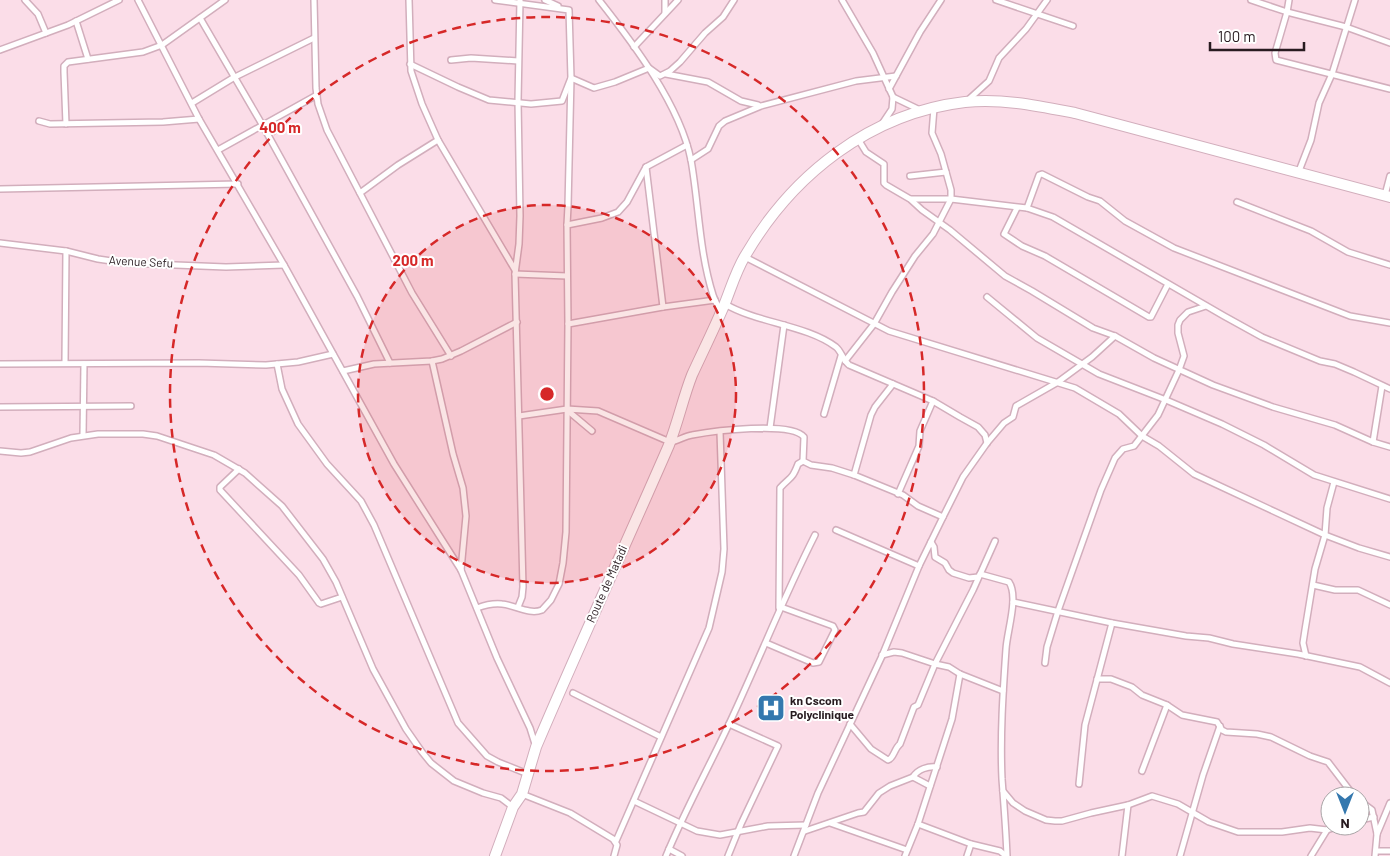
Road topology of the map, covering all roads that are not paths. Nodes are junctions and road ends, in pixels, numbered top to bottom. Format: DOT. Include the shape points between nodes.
graph roads {
  1 [pos="25,0"];
  2 [pos="138,0"];
  3 [pos="225,0"];
  4 [pos="314,0"];
  5 [pos="408,0"];
  6 [pos="495,0"];
  7 [pos="545,0"];
  8 [pos="599,0"];
  9 [pos="665,0"];
  10 [pos="678,0"];
  11 [pos="734,0"];
  12 [pos="842,0"];
  13 [pos="941,0"];
  14 [pos="996,0"];
  15 [pos="1047,0"];
  16 [pos="1251,0"];
  17 [pos="1289,0"];
  18 [pos="1355,0"];
  19 [pos="114,1"];
  20 [pos="520,2"];
  21 [pos="563,9"];
  22 [pos="1287,12"];
  23 [pos="1037,13"];
  24 [pos="666,14"];
  25 [pos="200,18"];
  26 [pos="76,21"];
  27 [pos="1073,26"];
  28 [pos="1346,27"];
  29 [pos="46,33"];
  30 [pos="314,38"];
  31 [pos="0,42"];
  32 [pos="1390,43"];
  33 [pos="162,45"];
  34 [pos="634,48"];
  35 [pos="2,49"];
  36 [pos="88,59"];
  37 [pos="451,60"];
  38 [pos="518,61"];
  39 [pos="410,64"];
  40 [pos="649,68"];
  41 [pos="423,70"];
  42 [pos="666,74"];
  43 [pos="1332,74"];
  44 [pos="412,76"];
  45 [pos="884,76"];
  46 [pos="896,76"];
  47 [pos="233,78"];
  48 [pos="571,78"];
  49 [pos="889,89"];
  50 [pos="1390,89"];
  51 [pos="317,95"];
  52 [pos="893,97"];
  53 [pos="518,102"];
  54 [pos="965,102"];
  55 [pos="192,103"];
  56 [pos="761,106"];
  57 [pos="934,107"];
  58 [pos="923,111"];
  59 [pos="200,119"];
  60 [pos="39,122"];
  61 [pos="66,124"];
  62 [pos="263,126"];
  63 [pos="879,128"];
  64 [pos="858,139"];
  65 [pos="438,140"];
  66 [pos="687,145"];
  67 [pos="218,150"];
  68 [pos="691,160"];
  69 [pos="646,167"];
  70 [pos="1299,171"];
  71 [pos="946,172"];
  72 [pos="910,176"];
  73 [pos="1390,176"];
  74 [pos="238,184"];
  75 [pos="0,189"];
  76 [pos="360,193"];
  77 [pos="1387,196"];
  78 [pos="910,199"];
  79 [pos="951,199"];
  80 [pos="1237,202"];
  81 [pos="1018,208"];
  82 [pos="1027,208"];
  83 [pos="939,223"];
  84 [pos="566,225"];
  85 [pos="0,243"];
  86 [pos="66,251"];
  87 [pos="744,257"];
  88 [pos="284,265"];
  89 [pos="1390,265"];
  90 [pos="515,272"];
  91 [pos="566,276"];
  92 [pos="1168,284"];
  93 [pos="987,297"];
  94 [pos="715,300"];
  95 [pos="1206,306"];
  96 [pos="663,307"];
  97 [pos="723,308"];
  98 [pos="517,322"];
  99 [pos="1390,323"];
  100 [pos="568,324"];
  101 [pos="874,324"];
  102 [pos="784,325"];
  103 [pos="1115,336"];
  104 [pos="333,354"];
  105 [pos="451,356"];
  106 [pos="841,356"];
  107 [pos="432,361"];
  108 [pos="845,362"];
  109 [pos="65,363"];
  110 [pos="390,363"];
  111 [pos="0,364"];
  112 [pos="84,364"];
  113 [pos="277,364"];
  114 [pos="1081,364"];
  115 [pos="343,370"];
  116 [pos="1179,370"];
  117 [pos="1058,382"];
  118 [pos="894,384"];
  119 [pos="1382,386"];
  120 [pos="1390,389"];
  121 [pos="1166,400"];
  122 [pos="933,401"];
  123 [pos="84,406"];
  124 [pos="131,406"];
  125 [pos="0,407"];
  126 [pos="567,409"];
  127 [pos="824,414"];
  128 [pos="519,416"];
  129 [pos="770,428"];
  130 [pos="592,431"];
  131 [pos="720,432"];
  132 [pos="83,435"];
  133 [pos="1142,436"];
  134 [pos="670,442"];
  135 [pos="987,442"];
  136 [pos="1373,442"];
  137 [pos="1390,447"];
  138 [pos="0,451"];
  139 [pos="803,461"];
  140 [pos="239,469"];
  141 [pos="854,475"];
  142 [pos="1334,482"];
  143 [pos="898,494"];
  144 [pos="1390,499"];
  145 [pos="943,517"];
  146 [pos="836,530"];
  147 [pos="1325,535"];
  148 [pos="815,536"];
  149 [pos="995,541"];
  150 [pos="931,542"];
  151 [pos="1390,557"];
  152 [pos="919,566"];
  153 [pos="461,570"];
  154 [pos="979,576"];
  155 [pos="1313,585"];
  156 [pos="342,597"];
  157 [pos="1013,602"];
  158 [pos="1390,605"];
  159 [pos="518,607"];
  160 [pos="477,608"];
  161 [pos="780,609"];
  162 [pos="1058,611"];
  163 [pos="1112,623"];
  164 [pos="766,643"];
  165 [pos="882,656"];
  166 [pos="1306,656"];
  167 [pos="1045,663"];
  168 [pos="935,664"];
  169 [pos="960,674"];
  170 [pos="1097,679"];
  171 [pos="1390,683"];
  172 [pos="1002,691"];
  173 [pos="574,692"];
  174 [pos="1166,706"];
  175 [pos="729,724"];
  176 [pos="850,724"];
  177 [pos="1220,726"];
  178 [pos="662,737"];
  179 [pos="536,747"];
  180 [pos="937,767"];
  181 [pos="1142,771"];
  182 [pos="529,774"];
  183 [pos="913,777"];
  184 [pos="1079,784"];
  185 [pos="930,786"];
  186 [pos="1346,786"];
  187 [pos="1003,791"];
  188 [pos="522,794"];
  189 [pos="634,801"];
  190 [pos="1390,803"];
  191 [pos="1128,805"];
  192 [pos="513,807"];
  193 [pos="1370,809"];
  194 [pos="1192,810"];
  195 [pos="1374,817"];
  196 [pos="1370,818"];
  197 [pos="680,822"];
  198 [pos="830,823"];
  199 [pos="918,824"];
  200 [pos="805,828"];
  201 [pos="1320,829"];
  202 [pos="738,833"];
  203 [pos="1377,834"];
  204 [pos="1323,836"];
  205 [pos="616,841"];
  206 [pos="972,844"];
  207 [pos="669,849"];
  208 [pos="907,850"];
  209 [pos="1390,851"];
  210 [pos="1375,854"];
  211 [pos="495,856"];
  212 [pos="614,856"];
  213 [pos="666,856"];
  214 [pos="682,856"];
  215 [pos="728,856"];
  216 [pos="794,856"];
  217 [pos="906,856"];
  218 [pos="967,856"];
  219 [pos="1007,856"];
  220 [pos="1122,856"];
  221 [pos="1180,856"];
  222 [pos="1310,856"];
  1 -- 29 [label="street" via="38,14"];
  2 -- 33 [label="street"];
  3 -- 25 [label="street"];
  4 -- 30 [label="street"];
  5 -- 39 [label="street"];
  6 -- 20 [label="street"];
  7 -- 21 [label="street"];
  8 -- 34 [label="street"];
  9 -- 24 [label="street"];
  10 -- 24 [label="street"];
  11 -- 42 [label="street" via="718,23"];
  12 -- 45 [label="street"];
  13 -- 46 [label="street"];
  14 -- 23 [label="street"];
  15 -- 23 [label="street"];
  16 -- 22 [label="street"];
  17 -- 22 [label="street"];
  18 -- 28 [label="street"];
  19 -- 26 [label="street"];
  20 -- 21 [label="street"];
  20 -- 38 [label="street"];
  21 -- 48 [label="street" via="569,10"];
  22 -- 28 [label="street"];
  22 -- 43 [label="street" via="1276,60"];
  23 -- 27 [label="street"];
  23 -- 54 [label="street" via="999,58 989,81"];
  24 -- 34 [label="street"];
  25 -- 33 [label="street"];
  25 -- 47 [label="street"];
  26 -- 29 [label="street"];
  26 -- 36 [label="street"];
  28 -- 32 [label="street"];
  28 -- 43 [label="street"];
  29 -- 35 [label="street"];
  30 -- 47 [label="street"];
  30 -- 51 [label="street"];
  31 -- 35 [label="street"];
  33 -- 36 [label="street" via="143,52"];
  33 -- 55 [label="street"];
  34 -- 40 [label="street"];
  36 -- 61 [label="street" via="68,62 64,66"];
  37 -- 38 [label="street"];
  38 -- 53 [label="street"];
  39 -- 41 [label="street"];
  39 -- 44 [label="street"];
  40 -- 42 [label="street" via="660,76"];
  40 -- 48 [label="street" via="594,88"];
  40 -- 66 [label="street"];
  41 -- 44 [label="street"];
  41 -- 53 [label="street" via="489,100"];
  42 -- 56 [label="street" via="708,82 741,102"];
  43 -- 50 [label="street"];
  43 -- 70 [label="street" via="1323,90"];
  44 -- 65 [label="street"];
  45 -- 46 [label="street"];
  45 -- 49 [label="street"];
  45 -- 56 [label="street" via="856,80"];
  46 -- 49 [label="street"];
  47 -- 55 [label="street"];
  47 -- 62 [label="street"];
  48 -- 53 [label="street" via="562,100 531,104"];
  48 -- 84 [label="street"];
  49 -- 52 [label="street"];
  51 -- 62 [label="street"];
  51 -- 76 [label="street" via="327,130"];
  52 -- 58 [label="street"];
  52 -- 63 [label="street" via="892,108"];
  53 -- 90 [label="street" via="520,216"];
  54 -- 57 [label="highway, Route de Matadi"];
  54 -- 70 [label="highway, Route de Matadi" via="1028,104 1075,113"];
  55 -- 59 [label="street"];
  56 -- 68 [label="street" via="725,121 719,126 708,150"];
  57 -- 58 [label="highway, Route de Matadi"];
  57 -- 71 [label="street" via="932,132"];
  58 -- 63 [label="highway, Route de Matadi"];
  59 -- 61 [label="street"];
  59 -- 67 [label="street"];
  60 -- 61 [label="street"];
  62 -- 67 [label="street"];
  62 -- 110 [label="street" via="357,296"];
  63 -- 64 [label="highway, Route de Matadi"];
  64 -- 78 [label="street" via="866,152 884,164 884,183"];
  64 -- 87 [label="highway, Route de Matadi" via="814,169 776,210"];
  65 -- 76 [label="street"];
  65 -- 90 [label="street"];
  66 -- 68 [label="street"];
  66 -- 69 [label="street"];
  67 -- 74 [label="street"];
  68 -- 94 [label="street" via="703,252"];
  69 -- 84 [label="street" via="618,212"];
  69 -- 96 [label="street"];
  70 -- 77 [label="highway, Route de Matadi"];
  71 -- 72 [label="street"];
  71 -- 79 [label="street"];
  73 -- 77 [label="street"];
  74 -- 75 [label="street"];
  74 -- 88 [label="street"];
  76 -- 105 [label="street" via="412,293"];
  78 -- 79 [label="street"];
  78 -- 83 [label="street"];
  79 -- 81 [label="street"];
  79 -- 83 [label="street"];
  80 -- 89 [label="street" via="1311,231 1348,252"];
  81 -- 82 [label="street"];
  81 -- 92 [label="street" via="1004,234 1149,318"];
  82 -- 92 [label="street" via="1053,217"];
  82 -- 99 [label="street" via="1036,180 1042,174 1100,201 1125,221 1174,248 1350,316"];
  83 -- 101 [label="street" via="904,272"];
  83 -- 103 [label="street" via="1005,276 1093,328"];
  84 -- 91 [label="street"];
  85 -- 86 [label="street, Avenue Sefu"];
  86 -- 88 [label="street, Avenue Sefu" via="125,263 226,267"];
  86 -- 109 [label="street"];
  87 -- 97 [label="highway, Route de Matadi"];
  87 -- 101 [label="street"];
  88 -- 104 [label="street"];
  90 -- 91 [label="street"];
  90 -- 98 [label="street"];
  91 -- 100 [label="street"];
  92 -- 95 [label="street"];
  93 -- 114 [label="street" via="1036,338"];
  94 -- 96 [label="street"];
  94 -- 97 [label="street"];
  95 -- 116 [label="street" via="1188,312 1180,320 1178,333 1184,356"];
  95 -- 119 [label="street" via="1262,336"];
  96 -- 100 [label="street"];
  97 -- 102 [label="street"];
  97 -- 134 [label="highway, Route de Matadi" via="692,377"];
  98 -- 105 [label="street"];
  98 -- 128 [label="street"];
  100 -- 126 [label="street"];
  101 -- 108 [label="street"];
  101 -- 117 [label="street"];
  102 -- 106 [label="street" via="826,341 838,348"];
  102 -- 129 [label="street"];
  103 -- 114 [label="street"];
  103 -- 116 [label="street"];
  104 -- 113 [label="street"];
  104 -- 115 [label="street"];
  105 -- 107 [label="street"];
  106 -- 108 [label="street"];
  106 -- 127 [label="street"];
  107 -- 110 [label="street"];
  107 -- 153 [label="street" via="463,488 466,516"];
  108 -- 118 [label="street"];
  109 -- 111 [label="street"];
  109 -- 112 [label="street"];
  110 -- 115 [label="street"];
  112 -- 113 [label="street"];
  112 -- 123 [label="street"];
  113 -- 182 [label="street" via="282,389 298,424 327,464 361,501 374,525 458,723 487,756"];
  114 -- 117 [label="street"];
  114 -- 121 [label="street"];
  115 -- 153 [label="street" via="394,464"];
  116 -- 121 [label="street"];
  116 -- 136 [label="street" via="1238,395 1335,425"];
  117 -- 133 [label="street" via="1075,388 1119,414"];
  117 -- 135 [label="street" via="1016,406 1013,417"];
  118 -- 122 [label="street"];
  118 -- 141 [label="street" via="871,415"];
  119 -- 120 [label="street"];
  119 -- 136 [label="street"];
  121 -- 133 [label="street"];
  121 -- 142 [label="street" via="1264,445 1314,475"];
  122 -- 135 [label="street" via="978,427"];
  122 -- 143 [label="street" via="920,430 919,446"];
  123 -- 124 [label="street"];
  123 -- 125 [label="street"];
  123 -- 132 [label="street"];
  126 -- 128 [label="street"];
  126 -- 130 [label="street"];
  126 -- 134 [label="street" via="605,413"];
  126 -- 159 [label="street" via="566,532 559,584 542,610 531,612"];
  128 -- 159 [label="street" via="523,587"];
  129 -- 131 [label="street"];
  129 -- 139 [label="street" via="803,434"];
  131 -- 134 [label="street" via="693,434"];
  131 -- 178 [label="street" via="722,572 709,628"];
  132 -- 138 [label="street" via="30,452"];
  132 -- 140 [label="street" via="126,433 157,436 214,455"];
  133 -- 147 [label="street" via="1194,474"];
  133 -- 162 [label="street" via="1134,446 1123,449 1115,458"];
  134 -- 179 [label="highway, Route de Matadi"];
  135 -- 145 [label="street" via="963,477"];
  136 -- 137 [label="street"];
  139 -- 141 [label="street"];
  139 -- 161 [label="street" via="780,488"];
  140 -- 156 [label="street" via="270,493 308,539 323,558"];
  140 -- 156 [label="street" via="219,489 299,575 319,603"];
  141 -- 143 [label="street"];
  142 -- 144 [label="street"];
  142 -- 147 [label="street" via="1327,508"];
  143 -- 145 [label="street"];
  145 -- 150 [label="street"];
  146 -- 152 [label="street"];
  147 -- 151 [label="street"];
  147 -- 155 [label="street"];
  148 -- 161 [label="street"];
  149 -- 154 [label="street"];
  150 -- 152 [label="street"];
  150 -- 154 [label="street" via="935,557 945,563 950,572 964,577"];
  152 -- 165 [label="street"];
  153 -- 160 [label="street"];
  154 -- 157 [label="street" via="1009,582"];
  154 -- 168 [label="street"];
  155 -- 158 [label="street" via="1335,590 1358,590"];
  155 -- 166 [label="street" via="1303,643"];
  156 -- 192 [label="street" via="381,686 422,752 454,781 483,794 502,798"];
  157 -- 162 [label="street"];
  157 -- 172 [label="street"];
  159 -- 160 [label="street" via="501,604"];
  160 -- 179 [label="street"];
  161 -- 164 [label="street"];
  161 -- 164 [label="street" via="833,626 835,630 820,662 816,663"];
  162 -- 163 [label="street"];
  162 -- 167 [label="street"];
  163 -- 166 [label="street"];
  163 -- 170 [label="street"];
  164 -- 175 [label="street"];
  165 -- 168 [label="street" via="897,652"];
  165 -- 176 [label="street"];
  166 -- 171 [label="street" via="1360,667"];
  168 -- 169 [label="street"];
  168 -- 176 [label="street" via="900,744 889,760 871,749"];
  169 -- 172 [label="street"];
  169 -- 180 [label="street" via="952,719"];
  170 -- 174 [label="street" via="1111,679 1132,687"];
  170 -- 184 [label="street" via="1085,725"];
  172 -- 187 [label="street"];
  173 -- 178 [label="street"];
  174 -- 177 [label="street" via="1182,715 1217,722"];
  174 -- 181 [label="street"];
  175 -- 197 [label="street"];
  175 -- 202 [label="street" via="778,746"];
  176 -- 200 [label="street"];
  177 -- 186 [label="street" via="1226,732 1271,737 1328,762"];
  177 -- 194 [label="street"];
  178 -- 189 [label="street"];
  179 -- 182 [label="highway, Route de Matadi"];
  180 -- 183 [label="street" via="925,768"];
  180 -- 185 [label="street"];
  182 -- 188 [label="highway, Route de Matadi"];
  183 -- 185 [label="street"];
  183 -- 198 [label="street" via="879,792 864,812"];
  185 -- 199 [label="street"];
  187 -- 191 [label="street" via="1025,812 1055,821"];
  187 -- 219 [label="street"];
  188 -- 192 [label="highway, Route de Matadi"];
  188 -- 205 [label="street" via="582,819"];
  189 -- 197 [label="street"];
  189 -- 205 [label="street"];
  190 -- 203 [label="street"];
  191 -- 194 [label="street" via="1152,796"];
  191 -- 220 [label="street"];
  192 -- 211 [label="highway, Route de Matadi"];
  193 -- 195 [label="street"];
  194 -- 201 [label="street" via="1210,822 1238,832"];
  194 -- 221 [label="street"];
  195 -- 196 [label="street"];
  195 -- 203 [label="street"];
  197 -- 202 [label="street" via="713,834"];
  197 -- 207 [label="street"];
  198 -- 200 [label="street"];
  198 -- 208 [label="street"];
  199 -- 206 [label="street"];
  199 -- 208 [label="street"];
  200 -- 202 [label="street" via="768,826"];
  200 -- 216 [label="street"];
  202 -- 215 [label="street"];
  203 -- 210 [label="street"];
  204 -- 222 [label="street"];
  205 -- 212 [label="street"];
  206 -- 218 [label="street"];
  206 -- 219 [label="street" via="1000,850"];
  207 -- 213 [label="street"];
  207 -- 214 [label="street"];
  208 -- 217 [label="street"];
  209 -- 210 [label="street"];
}
